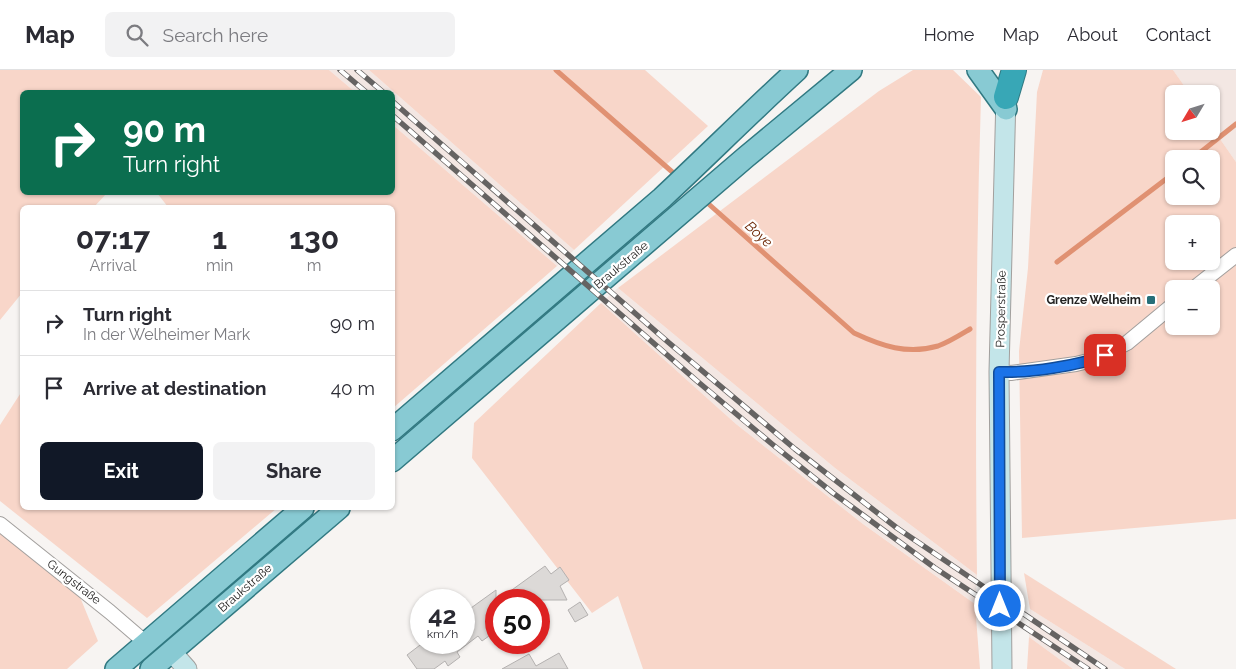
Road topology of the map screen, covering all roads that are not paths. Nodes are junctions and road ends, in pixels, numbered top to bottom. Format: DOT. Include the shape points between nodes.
graph roads {
  1 [pos="797,70"];
  2 [pos="851,70"];
  3 [pos="978,70"];
  4 [pos="1006,70"];
  5 [pos="1014,70"];
  6 [pos="1006,103"];
  7 [pos="1236,255"];
  8 [pos="1204,280"];
  9 [pos="1165,311"];
  10 [pos="999,372"];
  11 [pos="395,427"];
  12 [pos="395,458"];
  13 [pos="301,510"];
  14 [pos="336,510"];
  15 [pos="0,524"];
  16 [pos="146,643"];
  17 [pos="171,651"];
  18 [pos="116,669"];
  19 [pos="151,669"];
  20 [pos="187,669"];
  21 [pos="1002,669"];
  1 -- 11 [label="main road, Braukstraße" via="662,198"];
  2 -- 12 [label="main road, Braukstraße"];
  3 -- 6 [label="main road"];
  4 -- 6 [label="main road, Prosperstraße"];
  5 -- 6 [label="highway"];
  6 -- 10 [label="main road, Prosperstraße"];
  7 -- 8 [label="street"];
  9 -- 10 [label="street" via="1127,343 1096,359 1011,373"];
  10 -- 21 [label="main road, Prosperstraße"];
  13 -- 16 [label="main road, Braukstraße"];
  14 -- 17 [label="main road, Braukstraße"];
  15 -- 16 [label="street, Gungstraße"];
  16 -- 18 [label="main road, Braukstraße"];
  17 -- 19 [label="main road, Braukstraße"];
  17 -- 20 [label="main road"];
}
